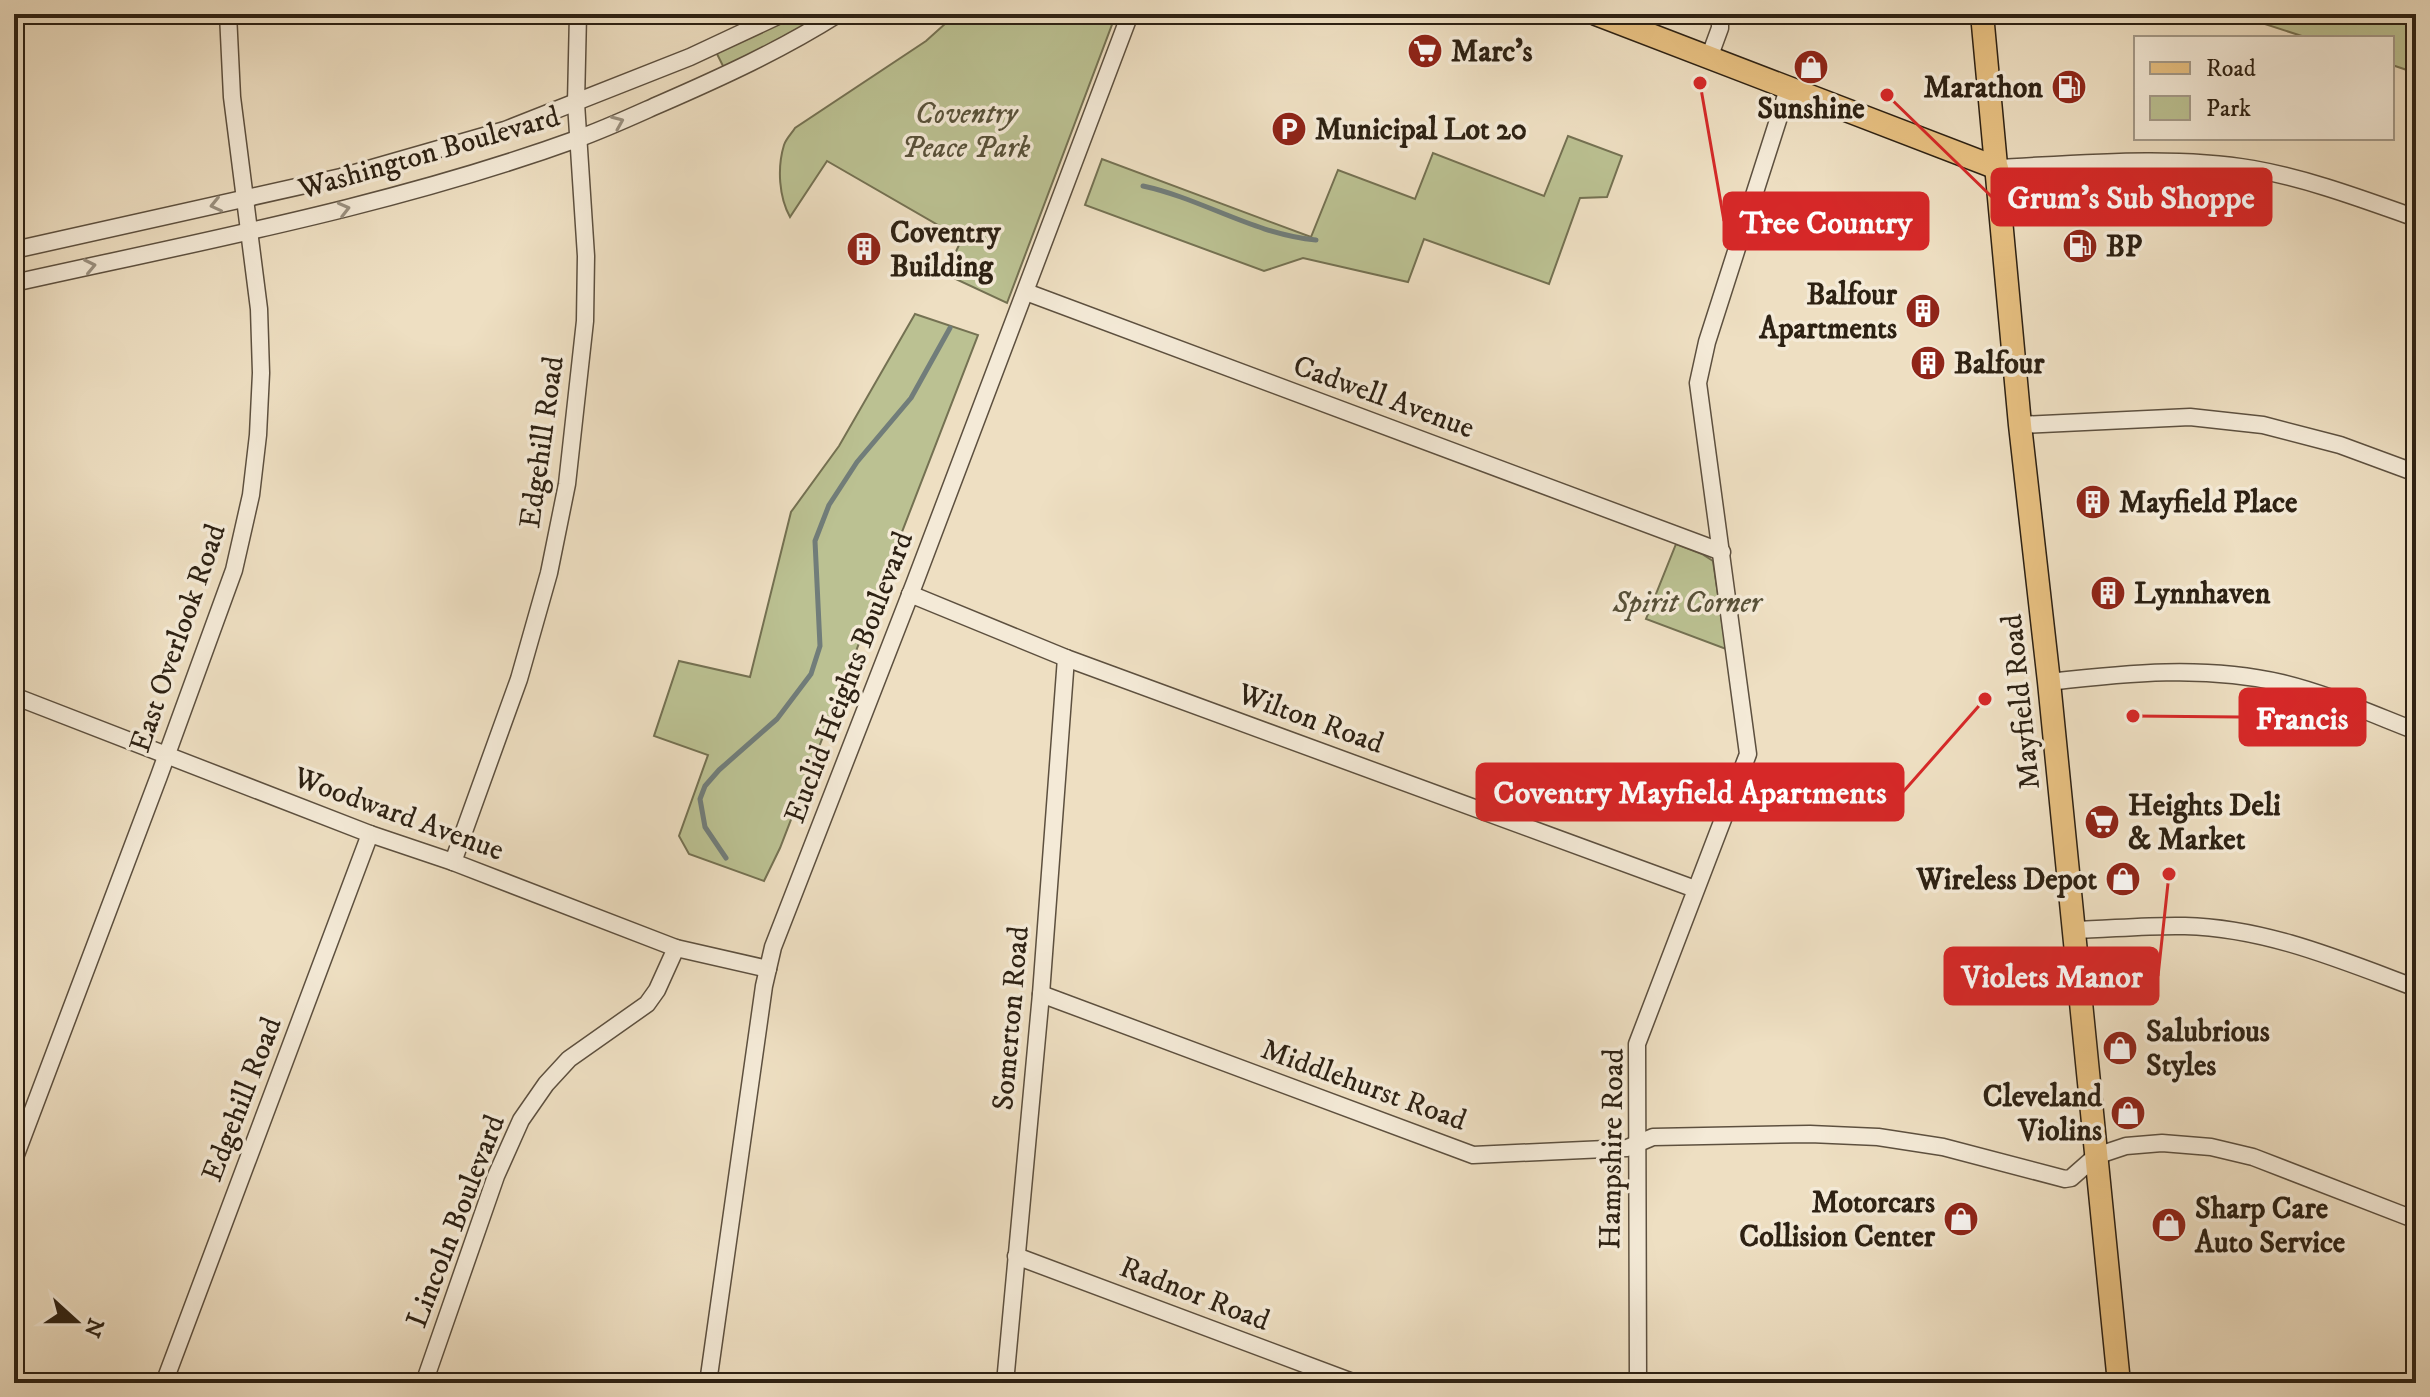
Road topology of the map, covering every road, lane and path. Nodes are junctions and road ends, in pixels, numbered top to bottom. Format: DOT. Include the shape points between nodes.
graph roads {
  1 [pos="228,14"];
  2 [pos="578,14"];
  3 [pos="782,14"];
  4 [pos="838,14"];
  5 [pos="1130,14"];
  6 [pos="1596,14"];
  7 [pos="1720,14"];
  8 [pos="1982,14"];
  9 [pos="1709,58"];
  10 [pos="1788,89"];
  11 [pos="576,103"];
  12 [pos="579,138"];
  13 [pos="1997,168"];
  14 [pos="245,198"];
  15 [pos="2416,218"];
  16 [pos="250,231"];
  17 [pos="14,250"];
  18 [pos="14,283"];
  19 [pos="1026,292"];
  20 [pos="2020,425"];
  21 [pos="2416,473"];
  22 [pos="1722,552"];
  23 [pos="910,594"];
  24 [pos="1066,658"];
  25 [pos="2049,682"];
  26 [pos="14,696"];
  27 [pos="2416,731"];
  28 [pos="167,755"];
  29 [pos="370,834"];
  30 [pos="453,862"];
  31 [pos="1695,889"];
  32 [pos="2074,930"];
  33 [pos="676,948"];
  34 [pos="768,969"];
  35 [pos="2416,988"];
  36 [pos="1041,994"];
  37 [pos="1637,1144"];
  38 [pos="2096,1156"];
  39 [pos="14,1160"];
  40 [pos="2416,1220"];
  41 [pos="1016,1256"];
  42 [pos="164,1383"];
  43 [pos="424,1383"];
  44 [pos="708,1383"];
  45 [pos="1005,1383"];
  46 [pos="1355,1383"];
  47 [pos="1638,1383"];
  48 [pos="2119,1383"];
  1 -- 14 [label="street, East Overlook Road"];
  2 -- 11 [label="street, Edgehill Road"];
  3 -- 11 [label="street, Washington Boulevard"];
  12 -- 4 [label="street, Washington Boulevard, one-way" via="756,61"];
  5 -- 19 [label="street, Euclid Heights Boulevard"];
  6 -- 9 [label="main road"];
  7 -- 9 [label="street"];
  8 -- 13 [label="main road, Mayfield Road"];
  9 -- 10 [label="main road"];
  10 -- 13 [label="main road"];
  10 -- 22 [label="street, Hampshire Road" via="1698,383"];
  11 -- 12 [label="street, Edgehill Road"];
  11 -- 14 [label="street, Washington Boulevard" via="423,155"];
  16 -- 12 [label="street, Washington Boulevard, one-way" via="448,181"];
  12 -- 30 [label="street, Edgehill Road" via="585,321 567,484 519,679"];
  13 -- 15 [label="street" via="2116,163 2250,168 2326,186"];
  13 -- 20 [label="main road, Mayfield Road"];
  14 -- 16 [label="street, East Overlook Road"];
  14 -- 17 [label="street, Washington Boulevard, one-way"];
  18 -- 16 [label="street, Washington Boulevard, one-way"];
  16 -- 28 [label="street, East Overlook Road" via="261,373 251,495 234,570"];
  19 -- 22 [label="street, Cadwell Avenue"];
  19 -- 23 [label="street, Euclid Heights Boulevard"];
  20 -- 21 [label="street" via="2190,417 2263,425"];
  20 -- 25 [label="main road, Mayfield Road"];
  22 -- 31 [label="street, Hampshire Road" via="1748,754"];
  23 -- 24 [label="street, Wilton Road"];
  23 -- 34 [label="street, Euclid Heights Boulevard"];
  24 -- 31 [label="street, Wilton Road"];
  24 -- 36 [label="street, Somerton Road"];
  25 -- 27 [label="street" via="2176,670 2242,676 2283,683"];
  25 -- 32 [label="main road, Mayfield Road"];
  26 -- 28 [label="street, Woodward Avenue"];
  28 -- 29 [label="street, Woodward Avenue"];
  28 -- 39 [label="street, East Overlook Road"];
  29 -- 30 [label="street, Woodward Avenue"];
  29 -- 42 [label="street, Edgehill Road"];
  30 -- 33 [label="street, Woodward Avenue"];
  31 -- 37 [label="street, Hampshire Road" via="1637,1044"];
  32 -- 35 [label="street" via="2185,926 2245,933 2314,950"];
  32 -- 38 [label="main road, Mayfield Road"];
  33 -- 34 [label="street, Woodward Avenue"];
  33 -- 43 [label="street, Lincoln Boulevard" via="647,1004 569,1059 521,1120 496,1176"];
  34 -- 44 [label="street, Euclid Heights Boulevard"];
  36 -- 37 [label="street, Middlehurst Road" via="1473,1155"];
  36 -- 41 [label="street, Somerton Road"];
  37 -- 38 [label="street, Middlehurst Road" via="1653,1137 1759,1133 1878,1137 1943,1147 2065,1179"];
  37 -- 47 [label="street, Hampshire Road"];
  38 -- 40 [label="street" via="2126,1146 2162,1143 2211,1147 2253,1157"];
  38 -- 48 [label="main road, Mayfield Road"];
  41 -- 45 [label="street, Somerton Road"];
  41 -- 46 [label="street, Radnor Road"];
}
